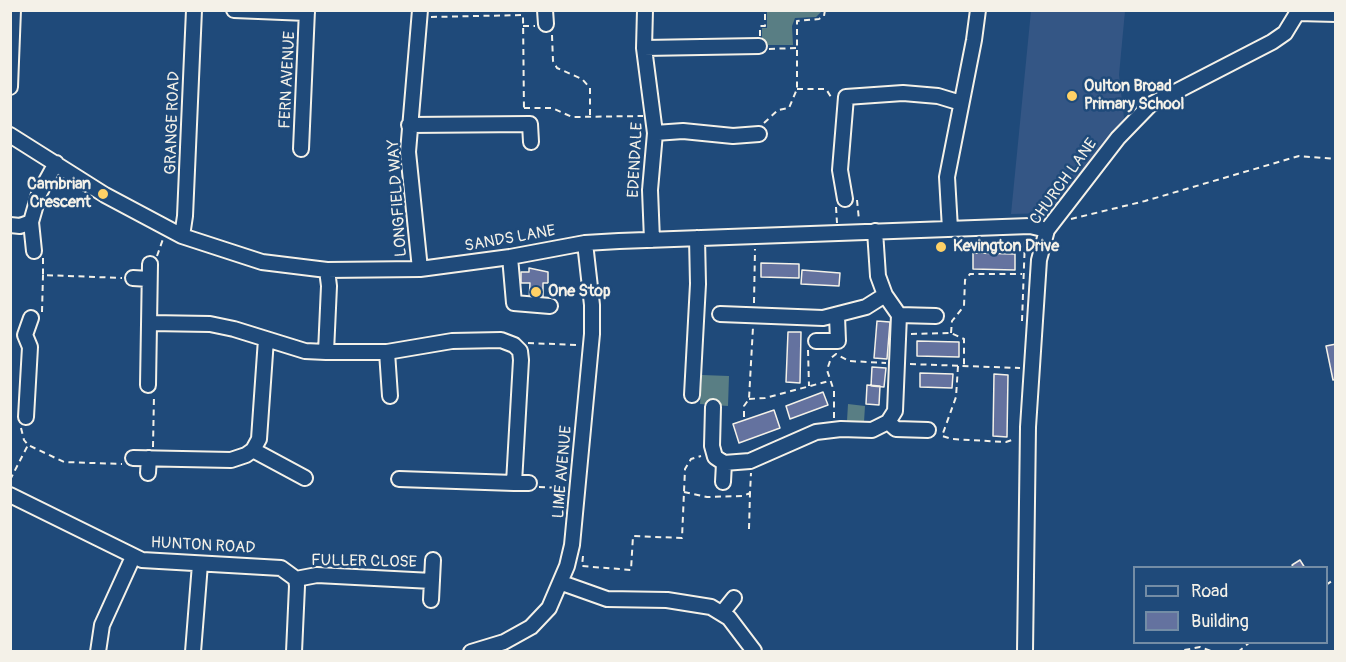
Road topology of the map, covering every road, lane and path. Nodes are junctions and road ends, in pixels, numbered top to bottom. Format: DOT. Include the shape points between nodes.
graph roads {
  1 [pos="13,10"];
  2 [pos="194,10"];
  3 [pos="234,10"];
  4 [pos="645,10"];
  5 [pos="765,10"];
  6 [pos="825,10"];
  7 [pos="978,10"];
  8 [pos="307,12"];
  9 [pos="1298,12"];
  10 [pos="420,14"];
  11 [pos="1335,14"];
  12 [pos="545,17"];
  13 [pos="759,46"];
  14 [pos="644,48"];
  15 [pos="796,48"];
  16 [pos="10,87"];
  17 [pos="797,89"];
  18 [pos="831,97"];
  19 [pos="846,97"];
  20 [pos="961,103"];
  21 [pos="524,108"];
  22 [pos="655,116"];
  23 [pos="590,117"];
  24 [pos="524,124"];
  25 [pos="410,125"];
  26 [pos="655,133"];
  27 [pos="759,134"];
  28 [pos="10,135"];
  29 [pos="531,142"];
  30 [pos="301,149"];
  31 [pos="1335,159"];
  32 [pos="56,163"];
  33 [pos="845,199"];
  34 [pos="31,222"];
  35 [pos="10,225"];
  36 [pos="1049,226"];
  37 [pos="950,229"];
  38 [pos="875,231"];
  39 [pos="859,232"];
  40 [pos="176,233"];
  41 [pos="837,233"];
  42 [pos="1025,236"];
  43 [pos="697,238"];
  44 [pos="652,240"];
  45 [pos="585,243"];
  46 [pos="34,251"];
  47 [pos="510,257"];
  48 [pos="150,264"];
  49 [pos="420,269"];
  50 [pos="327,270"];
  51 [pos="1023,274"];
  52 [pos="43,275"];
  53 [pos="133,278"];
  54 [pos="149,279"];
  55 [pos="885,295"];
  56 [pos="550,306"];
  57 [pos="720,314"];
  58 [pos="899,315"];
  59 [pos="837,316"];
  60 [pos="936,316"];
  61 [pos="31,318"];
  62 [pos="1022,321"];
  63 [pos="150,324"];
  64 [pos="18,333"];
  65 [pos="951,333"];
  66 [pos="899,334"];
  67 [pos="266,339"];
  68 [pos="812,341"];
  69 [pos="514,345"];
  70 [pos="591,346"];
  71 [pos="326,352"];
  72 [pos="387,352"];
  73 [pos="899,364"];
  74 [pos="958,366"];
  75 [pos="964,366"];
  76 [pos="1020,368"];
  77 [pos="678,374"];
  78 [pos="693,375"];
  79 [pos="829,381"];
  80 [pos="148,385"];
  81 [pos="809,386"];
  82 [pos="692,395"];
  83 [pos="390,396"];
  84 [pos="713,406"];
  85 [pos="22,411"];
  86 [pos="744,417"];
  87 [pos="888,422"];
  88 [pos="833,430"];
  89 [pos="928,430"];
  90 [pos="1018,436"];
  91 [pos="28,445"];
  92 [pos="253,450"];
  93 [pos="133,458"];
  94 [pos="151,458"];
  95 [pos="298,458"];
  96 [pos="719,460"];
  97 [pos="414,465"];
  98 [pos="291,470"];
  99 [pos="148,473"];
  100 [pos="305,478"];
  101 [pos="10,480"];
  102 [pos="723,482"];
  103 [pos="514,483"];
  104 [pos="529,483"];
  105 [pos="578,489"];
  106 [pos="750,493"];
  107 [pos="10,495"];
  108 [pos="749,529"];
  109 [pos="573,545"];
  110 [pos="133,557"];
  111 [pos="433,560"];
  112 [pos="201,564"];
  113 [pos="296,579"];
  114 [pos="432,581"];
  115 [pos="561,583"];
  116 [pos="734,598"];
  117 [pos="431,600"];
  118 [pos="722,613"];
  119 [pos="98,651"];
  120 [pos="194,651"];
  121 [pos="294,651"];
  122 [pos="471,651"];
  123 [pos="754,651"];
  124 [pos="1025,651"];
  125 [pos="1174,651"];
  126 [pos="1214,651"];
  1 -- 16 [label="street"];
  2 -- 40 [label="street, GRANGE ROAD" via="185,216"];
  3 -- 8 [label="street, FERN AVENUE"];
  4 -- 14 [label="street, EDENDALE"];
  5 -- 13 [label="path"];
  6 -- 15 [label="path" via="819,19 796,21"];
  7 -- 20 [label="street"];
  8 -- 30 [label="street, FERN AVENUE"];
  9 -- 11 [label="street, CHURCH LANE"];
  9 -- 36 [label="street, CHURCH LANE" via="1285,33 1272,42 1150,105 1118,138"];
  10 -- 21 [label="path" via="523,15"];
  10 -- 25 [label="street, LONGFIELD WAY"];
  12 -- 23 [label="path" via="552,27 553,61 557,68 582,79 590,88"];
  13 -- 14 [label="street"];
  13 -- 15 [label="path"];
  14 -- 22 [label="street, EDENDALE"];
  15 -- 17 [label="path"];
  17 -- 18 [label="path" via="826,89"];
  17 -- 27 [label="path" via="789,108 778,110 762,124"];
  18 -- 19 [label="street"];
  19 -- 20 [label="street" via="903,93"];
  19 -- 33 [label="street" via="840,170"];
  20 -- 37 [label="street" via="946,177"];
  21 -- 23 [label="path" via="552,108 572,117"];
  21 -- 24 [label="path"];
  22 -- 23 [label="path"];
  22 -- 26 [label="street, EDENDALE"];
  24 -- 25 [label="street, LONGFIELD WAY"];
  24 -- 29 [label="street" via="530,124"];
  25 -- 49 [label="street, LONGFIELD WAY" via="410,179"];
  26 -- 27 [label="street"];
  26 -- 44 [label="street, EDENDALE" via="650,190"];
  28 -- 32 [label="street, SANDS LANE"];
  31 -- 36 [label="path" via="1299,156"];
  32 -- 34 [label="street" via="39,194"];
  32 -- 40 [label="street, SANDS LANE"];
  33 -- 39 [label="path" via="858,200"];
  33 -- 41 [label="path" via="836,203"];
  34 -- 35 [label="street"];
  34 -- 46 [label="street"];
  36 -- 37 [label="street, SANDS LANE"];
  36 -- 124 [label="street, CHURCH LANE" via="1039,260 1028,427"];
  37 -- 38 [label="street, SANDS LANE"];
  38 -- 39 [label="street, SANDS LANE"];
  38 -- 55 [label="street" via="875,256"];
  39 -- 41 [label="street, SANDS LANE"];
  40 -- 48 [label="path" via="157,252 156,265"];
  40 -- 50 [label="street, SANDS LANE" via="262,262"];
  41 -- 43 [label="street, SANDS LANE"];
  42 -- 51 [label="path"];
  43 -- 44 [label="street, SANDS LANE"];
  43 -- 78 [label="street"];
  44 -- 45 [label="street, SANDS LANE"];
  45 -- 47 [label="street, SANDS LANE"];
  45 -- 70 [label="street, LIME AVENUE" via="592,305"];
  46 -- 52 [label="path" via="43,256"];
  47 -- 49 [label="street, SANDS LANE"];
  47 -- 56 [label="street" via="514,303"];
  48 -- 54 [label="street"];
  49 -- 50 [label="street, SANDS LANE"];
  50 -- 71 [label="street"];
  51 -- 62 [label="path"];
  51 -- 65 [label="path" via="970,274 965,280 964,306 952,321"];
  52 -- 53 [label="path"];
  52 -- 61 [label="path" via="42,313"];
  53 -- 54 [label="street"];
  54 -- 63 [label="street"];
  55 -- 58 [label="street"];
  55 -- 59 [label="street" via="866,308"];
  57 -- 59 [label="street"];
  58 -- 60 [label="street"];
  58 -- 66 [label="street"];
  59 -- 68 [label="street" via="838,341"];
  61 -- 64 [label="street"];
  63 -- 67 [label="street" via="210,324"];
  63 -- 80 [label="street" via="156,368"];
  64 -- 85 [label="street" via="30,347"];
  65 -- 66 [label="path"];
  65 -- 75 [label="path" via="964,339"];
  66 -- 73 [label="street"];
  67 -- 71 [label="street" via="304,351"];
  67 -- 92 [label="street" via="259,439"];
  68 -- 81 [label="path"];
  69 -- 70 [label="path"];
  69 -- 72 [label="street" via="501,340 452,341"];
  69 -- 103 [label="street" via="522,360"];
  70 -- 105 [label="street, LIME AVENUE"];
  71 -- 72 [label="street"];
  72 -- 83 [label="street"];
  73 -- 74 [label="path"];
  73 -- 79 [label="path" via="849,361 836,354 831,358"];
  73 -- 87 [label="street" via="895,411"];
  74 -- 75 [label="path"];
  74 -- 90 [label="path" via="956,397 942,436 1006,442"];
  75 -- 76 [label="path"];
  77 -- 78 [label="street"];
  78 -- 82 [label="street"];
  79 -- 81 [label="path"];
  79 -- 88 [label="path" via="834,391"];
  80 -- 94 [label="path" via="154,386"];
  81 -- 86 [label="path" via="748,399"];
  84 -- 96 [label="street" via="712,446"];
  85 -- 91 [label="path" via="21,433"];
  87 -- 88 [label="street" via="872,430"];
  87 -- 89 [label="street" via="896,429"];
  88 -- 96 [label="street" via="816,432 750,461"];
  91 -- 93 [label="path" via="64,462 127,464"];
  91 -- 101 [label="path"];
  92 -- 94 [label="street" via="231,460"];
  92 -- 98 [label="street"];
  93 -- 94 [label="street"];
  94 -- 99 [label="street"];
  95 -- 98 [label="street"];
  96 -- 102 [label="street"];
  96 -- 109 [label="path" via="702,456 691,459 685,469 682,538 633,536 631,570 582,566 583,546"];
  97 -- 103 [label="street" via="406,479"];
  98 -- 100 [label="street"];
  103 -- 104 [label="street"];
  104 -- 105 [label="path"];
  105 -- 109 [label="street, LIME AVENUE"];
  106 -- 108 [label="path"];
  107 -- 110 [label="street, HUNTON ROAD"];
  109 -- 115 [label="street, LIME AVENUE"];
  110 -- 112 [label="street, HUNTON ROAD"];
  110 -- 119 [label="street" via="102,626"];
  111 -- 114 [label="street, FULLER CLOSE"];
  112 -- 113 [label="street, HUNTON ROAD" via="273,566"];
  112 -- 120 [label="street"];
  113 -- 114 [label="street, FULLER CLOSE" via="317,575"];
  113 -- 121 [label="street"];
  114 -- 117 [label="street, FULLER CLOSE"];
  115 -- 118 [label="street" via="607,598 698,603"];
  115 -- 122 [label="street, LIME AVENUE" via="549,608 531,627 504,642"];
  116 -- 118 [label="street"];
  118 -- 123 [label="street"];
  125 -- 126 [label="path" via="1200,647"];
}
